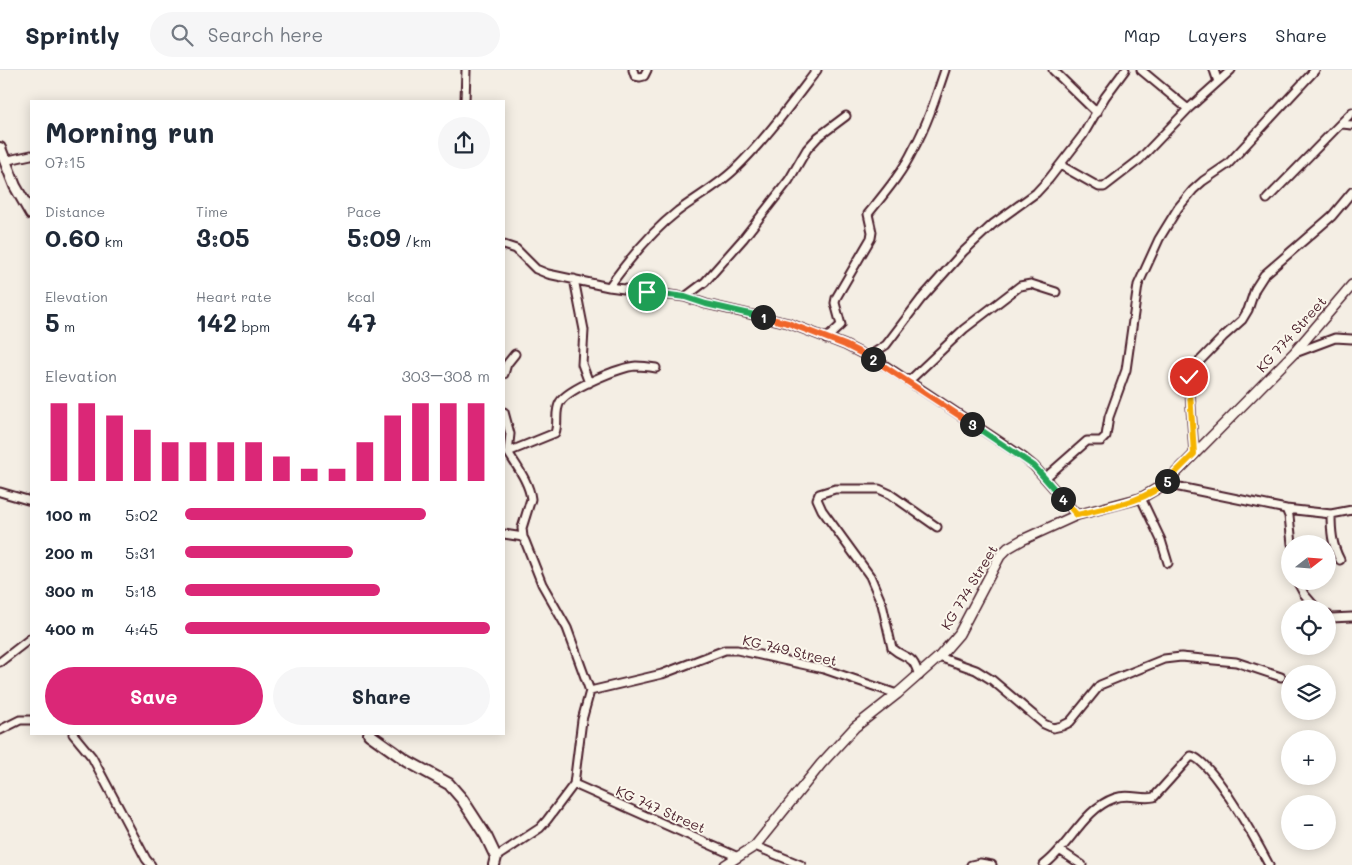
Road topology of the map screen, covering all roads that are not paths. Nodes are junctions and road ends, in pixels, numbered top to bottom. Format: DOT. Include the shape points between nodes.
graph roads {
  1 [pos="466,70"];
  2 [pos="632,70"];
  3 [pos="647,70"];
  4 [pos="817,70"];
  5 [pos="945,70"];
  6 [pos="1053,70"];
  7 [pos="1125,70"];
  8 [pos="1142,70"];
  9 [pos="1214,70"];
  10 [pos="1231,70"];
  11 [pos="1315,70"];
  12 [pos="1218,82"];
  13 [pos="465,100"];
  14 [pos="1188,109"];
  15 [pos="1352,112"];
  16 [pos="1097,113"];
  17 [pos="846,116"];
  18 [pos="1342,124"];
  19 [pos="1352,125"];
  20 [pos="0,148"];
  21 [pos="30,155"];
  22 [pos="4,161"];
  23 [pos="1060,165"];
  24 [pos="1352,192"];
  25 [pos="1267,198"];
  26 [pos="30,212"];
  27 [pos="505,245"];
  28 [pos="574,279"];
  29 [pos="1352,285"];
  30 [pos="609,287"];
  31 [pos="1056,292"];
  32 [pos="685,297"];
  33 [pos="826,339"];
  34 [pos="1352,339"];
  35 [pos="1294,353"];
  36 [pos="515,354"];
  37 [pos="869,356"];
  38 [pos="656,368"];
  39 [pos="505,372"];
  40 [pos="909,381"];
  41 [pos="589,383"];
  42 [pos="505,416"];
  43 [pos="508,452"];
  44 [pos="1194,454"];
  45 [pos="1045,478"];
  46 [pos="1165,484"];
  47 [pos="0,492"];
  48 [pos="1141,498"];
  49 [pos="30,501"];
  50 [pos="1286,509"];
  51 [pos="1352,510"];
  52 [pos="1331,514"];
  53 [pos="1077,515"];
  54 [pos="938,527"];
  55 [pos="505,534"];
  56 [pos="1291,535"];
  57 [pos="523,537"];
  58 [pos="1340,560"];
  59 [pos="1168,563"];
  60 [pos="1352,617"];
  61 [pos="1336,618"];
  62 [pos="30,639"];
  63 [pos="939,657"];
  64 [pos="0,662"];
  65 [pos="919,676"];
  66 [pos="1281,677"];
  67 [pos="590,691"];
  68 [pos="897,694"];
  69 [pos="30,720"];
  70 [pos="0,730"];
  71 [pos="74,735"];
  72 [pos="370,735"];
  73 [pos="574,784"];
  74 [pos="755,846"];
  75 [pos="1061,851"];
  76 [pos="738,857"];
  77 [pos="495,861"];
  78 [pos="151,865"];
  79 [pos="725,865"];
  80 [pos="801,865"];
  81 [pos="971,865"];
  82 [pos="992,865"];
  83 [pos="1044,865"];
  84 [pos="1082,865"];
  85 [pos="1269,865"];
  1 -- 13 [label="street"];
  2 -- 3 [label="street" via="635,76 640,77"];
  4 -- 30 [label="street" via="736,168 663,224"];
  5 -- 33 [label="street" via="913,151 868,214 872,235 834,303 841,325"];
  6 -- 16 [label="street"];
  7 -- 16 [label="street"];
  8 -- 14 [label="street"];
  9 -- 12 [label="street"];
  10 -- 12 [label="street"];
  11 -- 45 [label="street" via="1228,164 1203,181 1178,208 1159,239 1138,286 1126,370 1109,417 1106,436 1102,441 1087,441"];
  12 -- 14 [label="street"];
  14 -- 23 [label="street" via="1139,160 1104,187"];
  15 -- 18 [label="street"];
  16 -- 23 [label="street"];
  17 -- 32 [label="street" via="813,143 743,239 705,282"];
  18 -- 19 [label="street"];
  18 -- 25 [label="street"];
  20 -- 22 [label="main road"];
  21 -- 22 [label="street"];
  22 -- 26 [label="main road"];
  23 -- 37 [label="street" via="1036,193 993,224 963,252 886,345"];
  24 -- 44 [label="street" via="1332,216 1264,275 1242,320 1190,370"];
  27 -- 28 [label="street" via="516,249 536,269"];
  28 -- 30 [label="street"];
  28 -- 41 [label="street" via="584,330 582,364"];
  29 -- 35 [label="street, KG 774 Street"];
  30 -- 32 [label="street"];
  31 -- 40 [label="street" via="1031,284 1020,286 964,329"];
  32 -- 33 [label="street" via="788,323"];
  33 -- 37 [label="street"];
  34 -- 35 [label="street" via="1334,338"];
  35 -- 44 [label="street, KG 774 Street"];
  36 -- 39 [label="street"];
  37 -- 40 [label="street"];
  38 -- 41 [label="street" via="630,367"];
  40 -- 45 [label="street" via="1023,457"];
  41 -- 43 [label="street" via="573,390 560,403 556,429 551,435"];
  42 -- 43 [label="street" via="510,434"];
  43 -- 57 [label="street" via="526,483 531,499 522,528"];
  44 -- 46 [label="street, KG 774 Street"];
  45 -- 53 [label="street"];
  46 -- 48 [label="street, KG 774 Street"];
  46 -- 50 [label="street"];
  47 -- 49 [label="street"];
  48 -- 53 [label="street, KG 774 Street"];
  48 -- 59 [label="street"];
  50 -- 52 [label="street"];
  50 -- 56 [label="street"];
  51 -- 52 [label="street"];
  52 -- 58 [label="street" via="1332,541"];
  53 -- 63 [label="street, KG 774 Street" via="1022,540 1000,556 959,634"];
  54 -- 65 [label="street" via="879,489 835,490 819,494 817,499 870,576 882,604 892,648 912,659"];
  55 -- 57 [label="street"];
  57 -- 67 [label="street" via="542,584 567,628"];
  60 -- 61 [label="street"];
  62 -- 64 [label="street"];
  63 -- 65 [label="street, KG 774 Street"];
  63 -- 66 [label="street" via="976,670 1053,728 1070,722 1100,685 1164,659 1182,657 1236,662"];
  65 -- 68 [label="street, KG 774 Street"];
  67 -- 68 [label="street, KG 749 Street" via="662,674 725,650 737,650 824,669"];
  67 -- 73 [label="street" via="582,720"];
  68 -- 74 [label="street, KG 774 Street" via="855,726"];
  69 -- 70 [label="street" via="20,720"];
  71 -- 78 [label="street" via="92,757"];
  72 -- 77 [label="main road" via="407,761 449,784 486,836"];
  73 -- 76 [label="street, KG 747 Street"];
  73 -- 77 [label="street" via="540,828"];
  74 -- 76 [label="street, KG 774 Street"];
  74 -- 80 [label="street"];
  75 -- 83 [label="street"];
  75 -- 84 [label="street"];
  75 -- 85 [label="street" via="1097,808 1127,795 1154,797 1191,756 1202,761 1237,808"];
  76 -- 79 [label="street, KG 774 Street"];
  81 -- 82 [label="street"];
}
